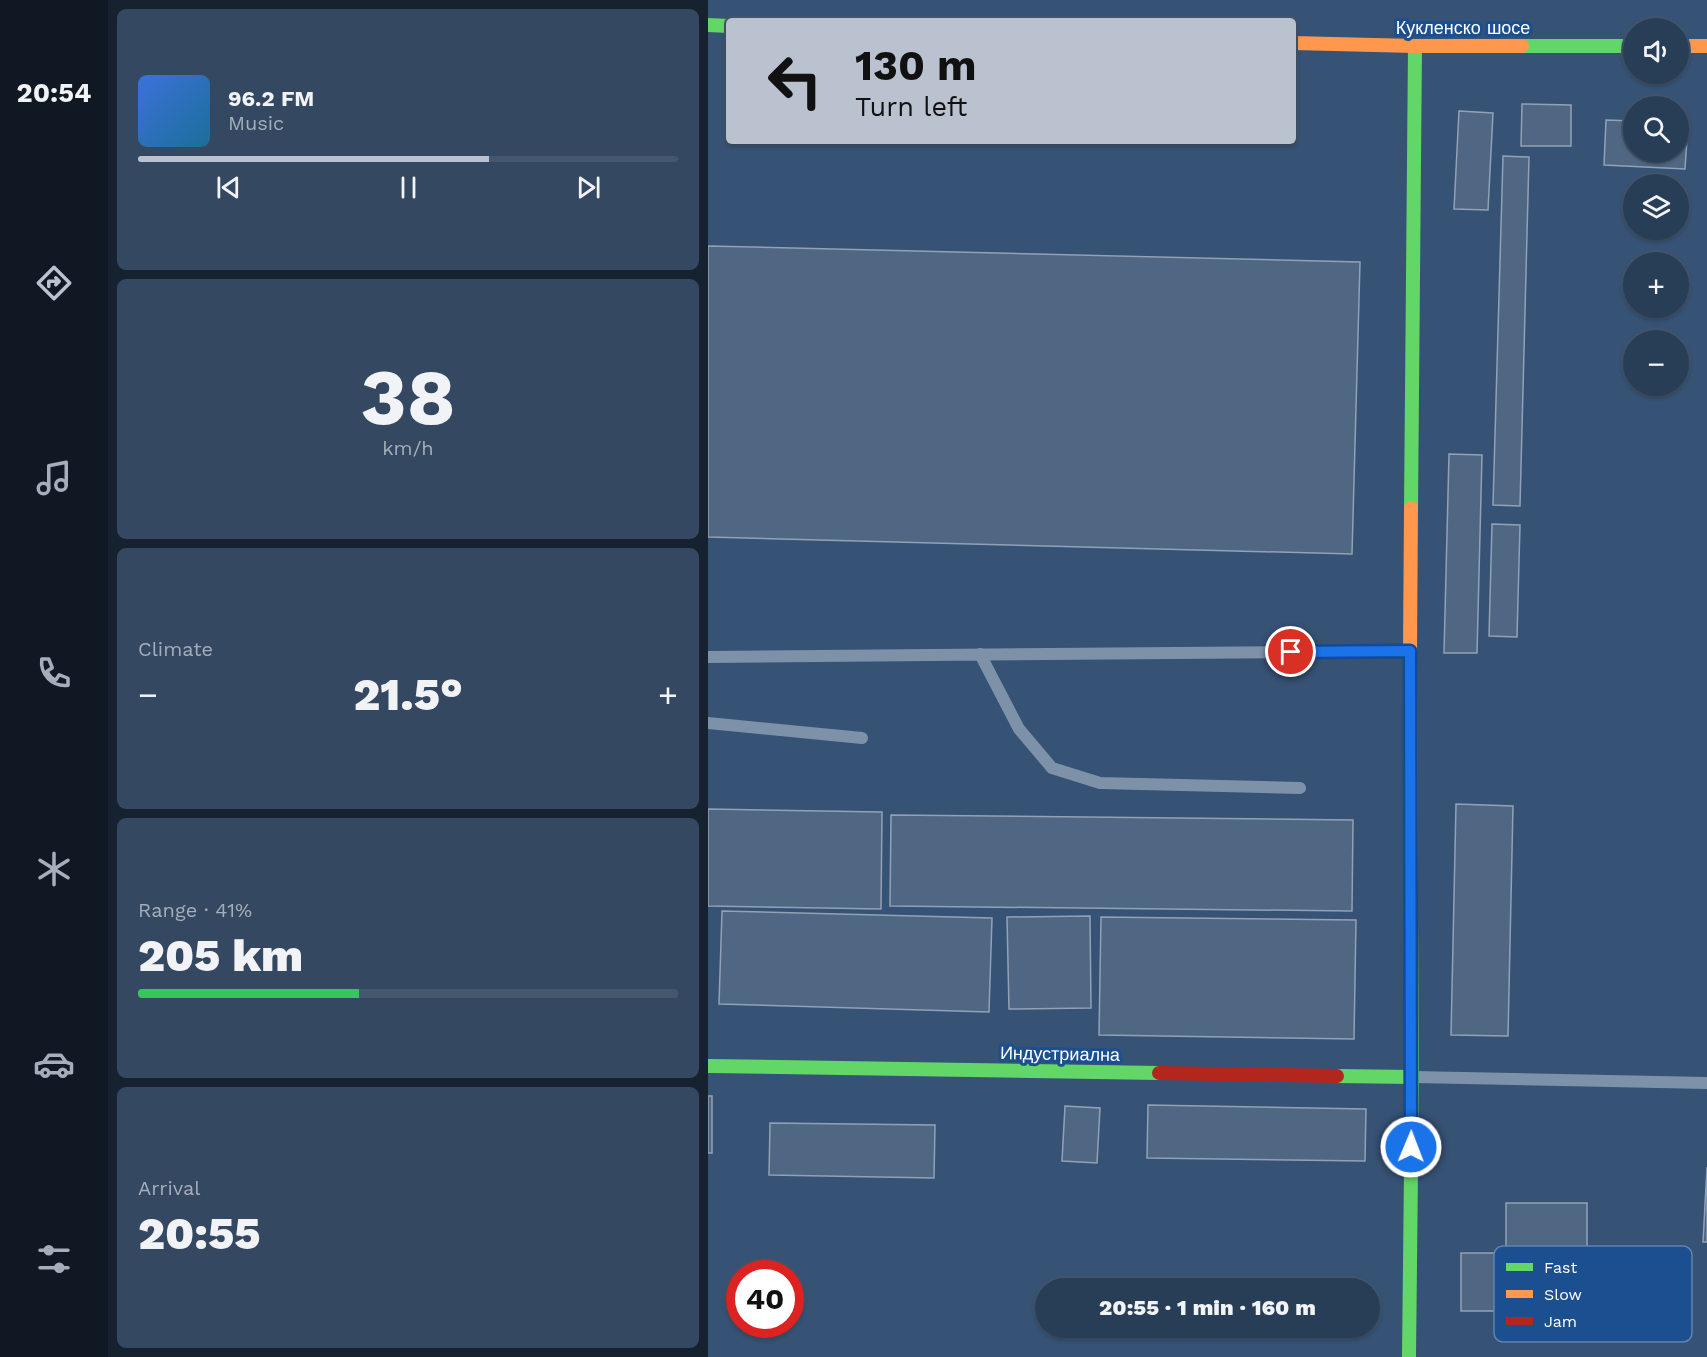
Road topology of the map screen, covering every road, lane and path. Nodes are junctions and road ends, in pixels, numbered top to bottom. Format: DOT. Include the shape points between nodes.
graph roads {
  1 [pos="708,25"];
  2 [pos="726,26"];
  3 [pos="1296,43"];
  4 [pos="1415,46"];
  5 [pos="1623,46"];
  6 [pos="1689,46"];
  7 [pos="1707,46"];
  8 [pos="1410,651"];
  9 [pos="980,654"];
  10 [pos="708,657"];
  11 [pos="708,723"];
  12 [pos="862,738"];
  13 [pos="1300,788"];
  14 [pos="708,1066"];
  15 [pos="1412,1077"];
  16 [pos="1707,1083"];
  17 [pos="1409,1357"];
  1 -- 2 [label="street"];
  3 -- 4 [label="street, Кукленско шосе"];
  4 -- 5 [label="street, Кукленско шосе"];
  4 -- 8 [label="street"];
  6 -- 7 [label="street"];
  8 -- 9 [label="lane"];
  8 -- 15 [label="street"];
  9 -- 10 [label="lane"];
  9 -- 13 [label="lane" via="1018,729 1052,768 1100,783"];
  11 -- 12 [label="lane"];
  14 -- 15 [label="street, Индустриална"];
  15 -- 16 [label="lane"];
  15 -- 17 [label="street"];
}
